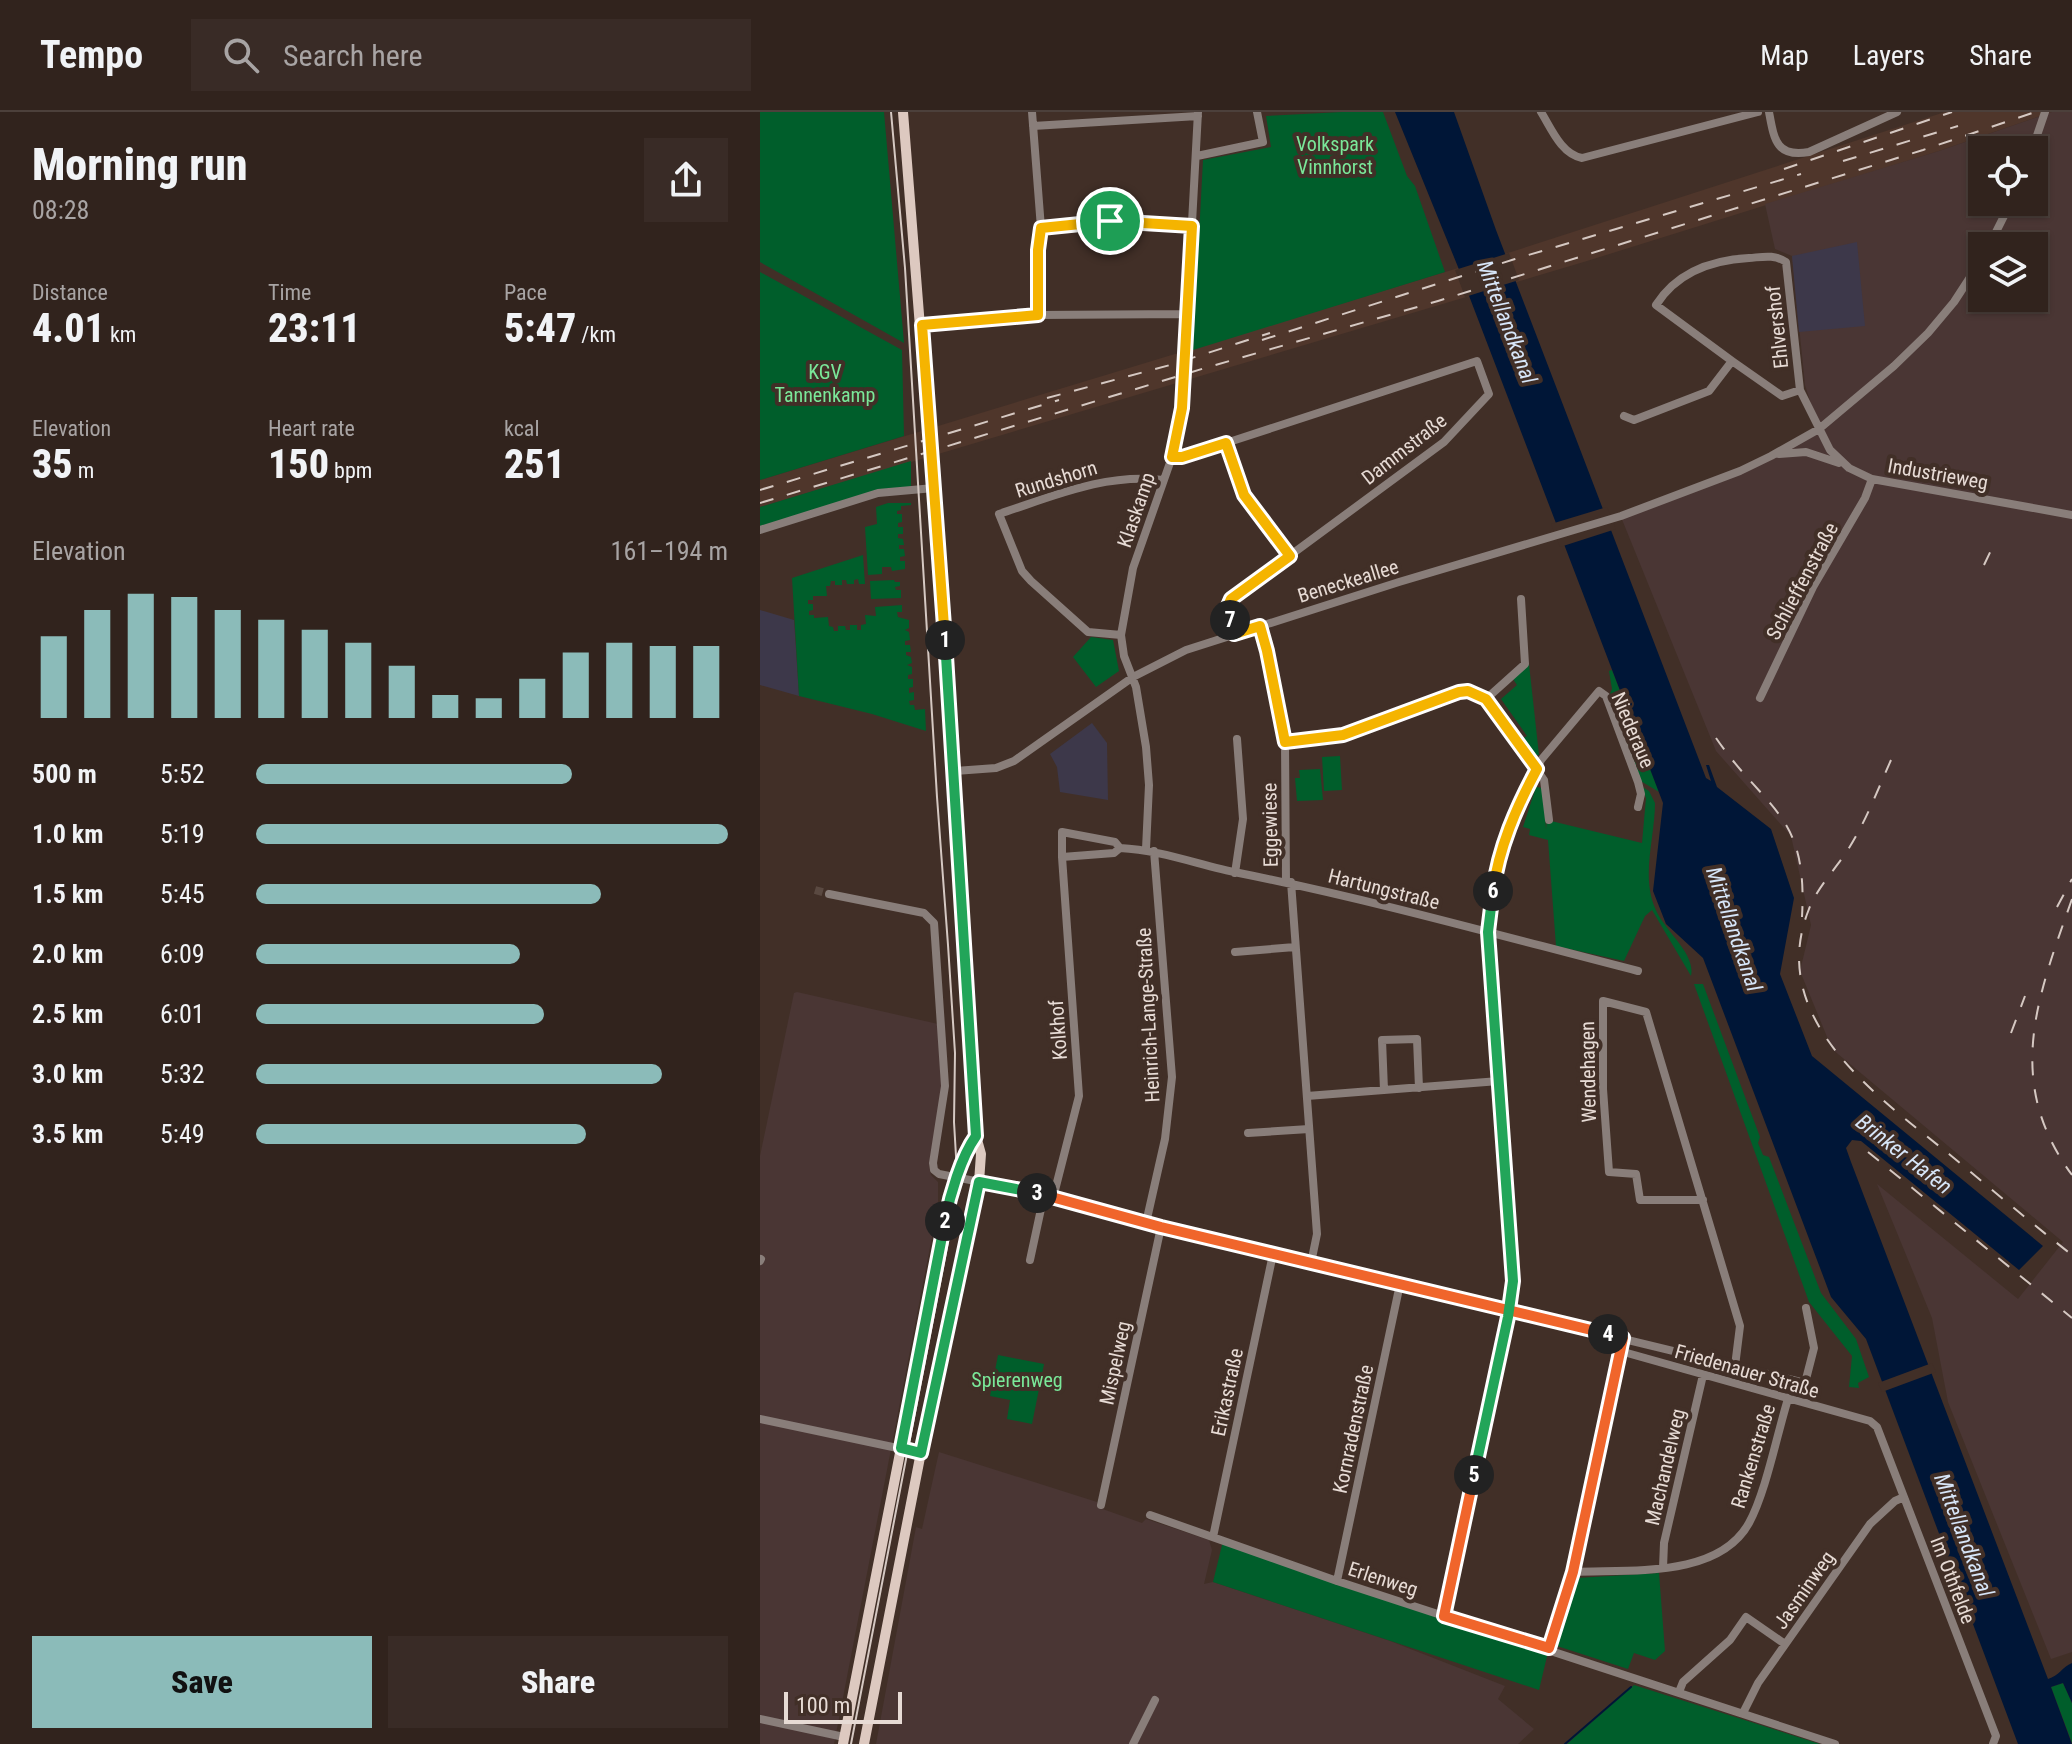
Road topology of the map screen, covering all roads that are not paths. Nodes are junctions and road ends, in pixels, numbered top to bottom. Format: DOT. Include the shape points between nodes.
graph roads {
  1 [pos="903,112"];
  2 [pos="1032,112"];
  3 [pos="1257,112"];
  4 [pos="1541,112"];
  5 [pos="1758,112"];
  6 [pos="1769,112"];
  7 [pos="1897,112"];
  8 [pos="2045,112"];
  9 [pos="1198,114"];
  10 [pos="1033,126"];
  11 [pos="2037,136"];
  12 [pos="1197,156"];
  13 [pos="1192,226"];
  14 [pos="1041,228"];
  15 [pos="1968,280"];
  16 [pos="1187,314"];
  17 [pos="1038,315"];
  18 [pos="922,325"];
  19 [pos="1732,361"];
  20 [pos="1800,390"];
  21 [pos="1624,416"];
  22 [pos="1819,429"];
  23 [pos="1226,443"];
  24 [pos="1771,456"];
  25 [pos="1172,457"];
  26 [pos="1849,468"];
  27 [pos="1872,479"];
  28 [pos="1163,480"];
  29 [pos="934,488"];
  30 [pos="2072,515"];
  31 [pos="760,530"];
  32 [pos="1290,556"];
  33 [pos="1521,599"];
  34 [pos="1260,626"];
  35 [pos="1234,634"];
  36 [pos="1121,635"];
  37 [pos="1133,677"];
  38 [pos="1760,698"];
  39 [pos="1486,699"];
  40 [pos="1237,739"];
  41 [pos="1285,742"];
  42 [pos="1537,769"];
  43 [pos="955,771"];
  44 [pos="1638,807"];
  45 [pos="1549,820"];
  46 [pos="1150,850"];
  47 [pos="1117,851"];
  48 [pos="1062,857"];
  49 [pos="1235,873"];
  50 [pos="1288,882"];
  51 [pos="829,894"];
  52 [pos="1488,932"];
  53 [pos="1295,947"];
  54 [pos="1235,952"];
  55 [pos="1638,971"];
  56 [pos="1499,1081"];
  57 [pos="1419,1088"];
  58 [pos="1384,1090"];
  59 [pos="1307,1096"];
  60 [pos="1309,1129"];
  61 [pos="1248,1133"];
  62 [pos="976,1136"];
  63 [pos="958,1179"];
  64 [pos="979,1182"];
  65 [pos="1048,1196"];
  66 [pos="1703,1200"];
  67 [pos="1146,1223"];
  68 [pos="1161,1227"];
  69 [pos="1273,1254"];
  70 [pos="1030,1260"];
  71 [pos="1311,1263"];
  72 [pos="1400,1284"];
  73 [pos="1806,1308"];
  74 [pos="1508,1309"];
  75 [pos="1623,1338"];
  76 [pos="1620,1351"];
  77 [pos="1735,1366"];
  78 [pos="1703,1375"];
  79 [pos="1788,1399"];
  80 [pos="760,1419"];
  81 [pos="1877,1427"];
  82 [pos="901,1448"];
  83 [pos="921,1453"];
  84 [pos="1904,1497"];
  85 [pos="1101,1505"];
  86 [pos="1150,1515"];
  87 [pos="1213,1537"];
  88 [pos="1663,1568"];
  89 [pos="1573,1572"];
  90 [pos="1337,1581"];
  91 [pos="1444,1616"];
  92 [pos="1785,1644"];
  93 [pos="1549,1648"];
  94 [pos="1679,1692"];
  95 [pos="1155,1700"];
  96 [pos="1743,1713"];
  97 [pos="760,1719"];
  98 [pos="844,1740"];
  99 [pos="864,1744"];
  100 [pos="1133,1744"];
  101 [pos="1835,1744"];
  102 [pos="1993,1744"];
  1 -- 18 [label="main road"];
  2 -- 10 [label="street"];
  3 -- 12 [label="street" via="1263,142"];
  4 -- 5 [label="street" via="1565,149 1582,158"];
  6 -- 7 [label="street" via="1776,142 1799,154"];
  8 -- 11 [label="street"];
  9 -- 10 [label="street"];
  9 -- 12 [label="street, Klaskamp"];
  10 -- 14 [label="street"];
  12 -- 13 [label="street, Klaskamp"];
  13 -- 14 [label="street" via="1110,221"];
  13 -- 16 [label="street, Klaskamp"];
  14 -- 17 [label="street"];
  15 -- 22 [label="street, Beneckeallee" via="1928,333"];
  16 -- 17 [label="street"];
  16 -- 25 [label="street, Klaskamp" via="1182,408"];
  17 -- 18 [label="street"];
  18 -- 29 [label="main road"];
  19 -- 20 [label="street, Ehlvershof" via="1782,396"];
  19 -- 20 [label="street, Ehlvershof" via="1656,305 1678,281 1702,267 1777,256 1786,262"];
  19 -- 21 [label="street" via="1709,391 1634,420"];
  20 -- 22 [label="street, Ehlvershof"];
  22 -- 24 [label="street, Beneckeallee"];
  22 -- 26 [label="street, Industrieweg" via="1830,450"];
  23 -- 25 [label="street, Dammstraße"];
  23 -- 32 [label="street" via="1244,495"];
  23 -- 32 [label="street, Dammstraße" via="1477,361 1489,394 1457,431"];
  24 -- 26 [label="street, Beneckeallee" via="1806,452"];
  24 -- 34 [label="street, Beneckeallee" via="1622,516"];
  25 -- 28 [label="street, Klaskamp"];
  26 -- 27 [label="street, Industrieweg"];
  27 -- 30 [label="street, Industrieweg"];
  27 -- 38 [label="street, Schlieffenstraße"];
  28 -- 36 [label="street, Klaskamp" via="1133,568"];
  28 -- 36 [label="street, Rundshorn" via="1099,481 999,514 1031,581 1088,632"];
  29 -- 31 [label="street" via="890,491"];
  29 -- 43 [label="main road"];
  32 -- 35 [label="street, Dammstraße" via="1231,599"];
  33 -- 39 [label="street" via="1525,664"];
  34 -- 35 [label="street, Beneckeallee"];
  34 -- 41 [label="street, Eggewiese"];
  35 -- 37 [label="street, Beneckeallee" via="1166,658"];
  36 -- 37 [label="street, Klaskamp"];
  37 -- 43 [label="street, Beneckeallee" via="1014,761"];
  37 -- 46 [label="street, Heinrich-Lange-Straße" via="1143,715"];
  39 -- 41 [label="street" via="1459,692 1343,735"];
  39 -- 42 [label="street"];
  40 -- 49 [label="street" via="1243,819"];
  41 -- 50 [label="street, Eggewiese"];
  42 -- 44 [label="street, Niederaue" via="1602,691 1638,782"];
  42 -- 45 [label="street" via="1544,780"];
  42 -- 52 [label="street, Niederaue" via="1500,854"];
  43 -- 62 [label="main road"];
  46 -- 47 [label="street, Hartungstraße"];
  46 -- 49 [label="street, Hartungstraße"];
  46 -- 67 [label="street, Heinrich-Lange-Straße" via="1172,1077"];
  47 -- 48 [label="street, Hartungstraße"];
  47 -- 48 [label="street, Hartungstraße" via="1115,842 1062,832"];
  48 -- 65 [label="street, Kolkhof" via="1079,1096"];
  49 -- 50 [label="street, Hartungstraße"];
  50 -- 52 [label="street, Hartungstraße"];
  50 -- 53 [label="street, Eggewiese"];
  51 -- 63 [label="street" via="924,913 934,923 945,1086 933,1163 939,1174"];
  52 -- 55 [label="street, Hartungstraße"];
  52 -- 56 [label="street, Niederaue"];
  53 -- 54 [label="street"];
  53 -- 59 [label="street, Eggewiese"];
  56 -- 57 [label="street"];
  56 -- 74 [label="street, Niederaue" via="1513,1281"];
  57 -- 58 [label="street"];
  57 -- 58 [label="street" via="1417,1039 1382,1040"];
  58 -- 59 [label="street"];
  59 -- 60 [label="street, Eggewiese"];
  60 -- 61 [label="street"];
  60 -- 71 [label="street, Eggewiese" via="1317,1234"];
  62 -- 63 [label="main road"];
  62 -- 64 [label="main road"];
  63 -- 64 [label="street, Friedenauer Straße"];
  63 -- 82 [label="main road"];
  64 -- 65 [label="street, Friedenauer Straße"];
  64 -- 83 [label="main road"];
  65 -- 67 [label="street, Friedenauer Straße"];
  65 -- 70 [label="street"];
  66 -- 66 [label="street, Wendehagen" via="1640,1200 1636,1174 1609,1172 1603,1001 1646,1012"];
  66 -- 77 [label="street, Wendehagen" via="1740,1326"];
  67 -- 68 [label="street, Friedenauer Straße"];
  68 -- 69 [label="street, Friedenauer Straße"];
  68 -- 85 [label="street, Mispelweg"];
  69 -- 71 [label="street, Friedenauer Straße"];
  69 -- 87 [label="street, Erikastraße"];
  71 -- 72 [label="street, Friedenauer Straße"];
  72 -- 74 [label="street, Friedenauer Straße"];
  72 -- 90 [label="street, Kornradenstraße"];
  73 -- 77 [label="street, Friedenauer Straße" via="1814,1348 1805,1383"];
  74 -- 75 [label="street, Friedenauer Straße"];
  74 -- 91 [label="street, Niederaue"];
  75 -- 76 [label="street"];
  75 -- 77 [label="street, Friedenauer Straße"];
  76 -- 78 [label="street, Friedenauer Straße"];
  76 -- 89 [label="street"];
  78 -- 79 [label="street, Friedenauer Straße"];
  78 -- 88 [label="street, Machandelweg" via="1664,1543"];
  79 -- 81 [label="street, Friedenauer Straße"];
  79 -- 88 [label="street, Rankenstraße" via="1757,1504 1742,1533 1714,1557"];
  80 -- 82 [label="street"];
  81 -- 84 [label="street, Im Othfelde"];
  82 -- 83 [label="street"];
  82 -- 98 [label="main road"];
  83 -- 99 [label="main road"];
  84 -- 92 [label="street, Jasminweg" via="1870,1524"];
  84 -- 102 [label="street, Im Othfelde" via="1996,1736"];
  86 -- 87 [label="street, Erlenweg"];
  87 -- 90 [label="street, Erlenweg"];
  88 -- 89 [label="street, Rankenstraße"];
  89 -- 93 [label="street"];
  90 -- 91 [label="street, Erlenweg"];
  91 -- 93 [label="street, Erlenweg"];
  92 -- 94 [label="street" via="1746,1617"];
  92 -- 96 [label="street, Jasminweg"];
  93 -- 94 [label="street, Erlenweg"];
  94 -- 96 [label="street, Erlenweg"];
  95 -- 100 [label="street"];
  96 -- 101 [label="street, Erlenweg"];
  97 -- 98 [label="street"];
}
